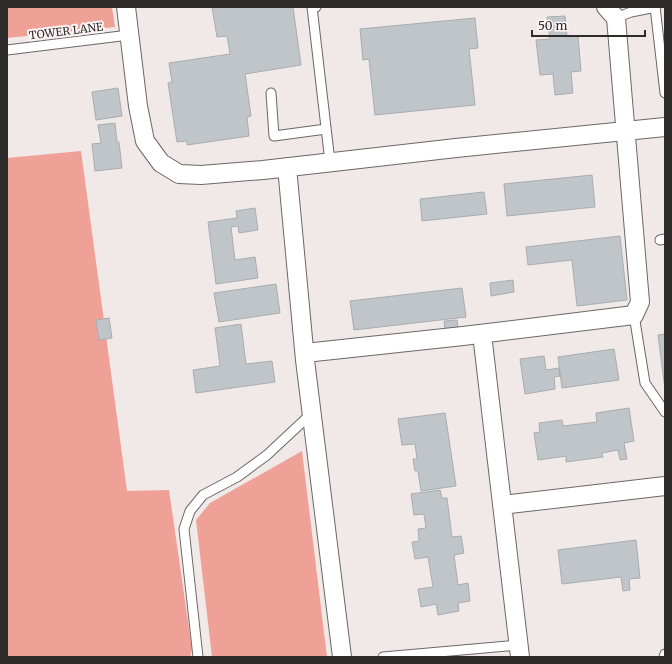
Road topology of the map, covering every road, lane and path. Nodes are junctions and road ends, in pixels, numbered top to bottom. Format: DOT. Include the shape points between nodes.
graph roads {
  1 [pos="126,7"];
  2 [pos="316,7"];
  3 [pos="655,7"];
  4 [pos="611,13"];
  5 [pos="129,35"];
  6 [pos="7,50"];
  7 [pos="271,93"];
  8 [pos="665,93"];
  9 [pos="665,127"];
  10 [pos="326,129"];
  11 [pos="626,131"];
  12 [pos="330,162"];
  13 [pos="287,167"];
  14 [pos="634,316"];
  15 [pos="482,334"];
  16 [pos="305,353"];
  17 [pos="665,412"];
  18 [pos="312,413"];
  19 [pos="665,486"];
  20 [pos="502,505"];
  21 [pos="519,651"];
  22 [pos="665,654"];
  23 [pos="198,657"];
  24 [pos="342,657"];
  25 [pos="383,657"];
  26 [pos="664,657"];
  1 -- 5 [label="street"];
  2 -- 10 [label="lane" via="312,8"];
  3 -- 4 [label="lane"];
  3 -- 8 [label="lane"];
  4 -- 11 [label="street"];
  5 -- 6 [label="lane, TOWER LANE"];
  5 -- 13 [label="street" via="144,141 161,163 179,174 201,175"];
  7 -- 10 [label="lane" via="274,136"];
  9 -- 11 [label="street"];
  10 -- 12 [label="lane"];
  11 -- 12 [label="street"];
  11 -- 14 [label="street" via="640,302"];
  12 -- 13 [label="street"];
  13 -- 16 [label="street"];
  14 -- 15 [label="street"];
  14 -- 17 [label="lane" via="645,383"];
  15 -- 16 [label="street"];
  15 -- 20 [label="street"];
  16 -- 18 [label="street"];
  18 -- 23 [label="lane" via="267,455 238,477 203,495 190,511 184,529"];
  18 -- 24 [label="street"];
  19 -- 20 [label="street"];
  20 -- 21 [label="street"];
  21 -- 25 [label="lane"];
  22 -- 26 [label="lane"];
}
